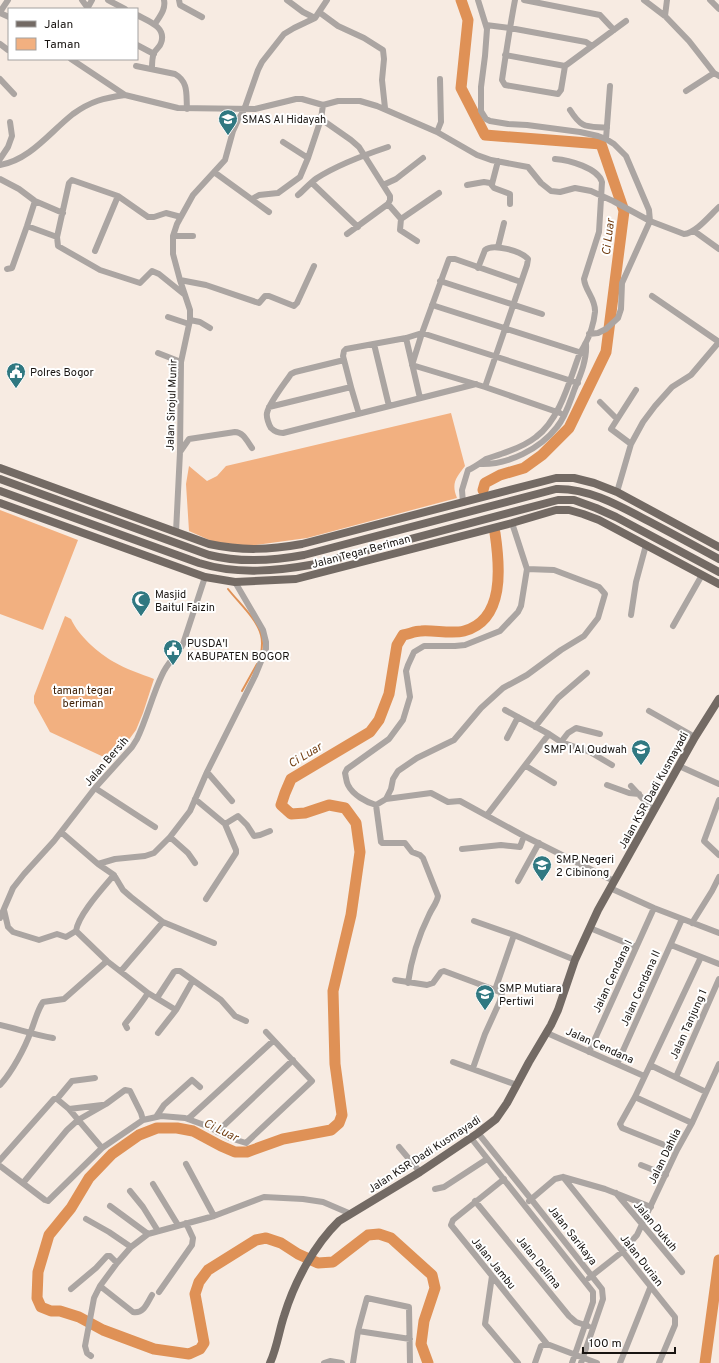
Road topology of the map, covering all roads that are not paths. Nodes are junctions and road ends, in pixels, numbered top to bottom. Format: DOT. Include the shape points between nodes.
graph roads {
  1 [pos="8,0"];
  2 [pos="82,0"];
  3 [pos="92,0"];
  4 [pos="108,0"];
  5 [pos="164,0"];
  6 [pos="179,0"];
  7 [pos="287,0"];
  8 [pos="327,0"];
  9 [pos="478,0"];
  10 [pos="515,0"];
  11 [pos="524,0"];
  12 [pos="644,0"];
  13 [pos="667,0"];
  14 [pos="710,0"];
  15 [pos="87,8"];
  16 [pos="123,8"];
  17 [pos="1,9"];
  18 [pos="719,9"];
  19 [pos="319,12"];
  20 [pos="138,16"];
  21 [pos="665,16"];
  22 [pos="202,17"];
  23 [pos="315,18"];
  24 [pos="626,21"];
  25 [pos="155,24"];
  26 [pos="486,25"];
  27 [pos="510,28"];
  28 [pos="614,30"];
  29 [pos="0,44"];
  30 [pos="138,46"];
  31 [pos="592,46"];
  32 [pos="8,50"];
  33 [pos="154,54"];
  34 [pos="505,55"];
  35 [pos="72,60"];
  36 [pos="136,66"];
  37 [pos="565,66"];
  38 [pos="152,69"];
  39 [pos="717,74"];
  40 [pos="0,79"];
  41 [pos="440,79"];
  42 [pos="610,86"];
  43 [pos="686,91"];
  44 [pos="14,94"];
  45 [pos="125,95"];
  46 [pos="323,105"];
  47 [pos="385,108"];
  48 [pos="187,109"];
  49 [pos="244,110"];
  50 [pos="570,110"];
  51 [pos="320,120"];
  52 [pos="10,122"];
  53 [pos="607,128"];
  54 [pos="437,132"];
  55 [pos="606,139"];
  56 [pos="283,142"];
  57 [pos="388,147"];
  58 [pos="363,152"];
  59 [pos="308,158"];
  60 [pos="423,158"];
  61 [pos="0,159"];
  62 [pos="555,159"];
  63 [pos="498,161"];
  64 [pos="0,164"];
  65 [pos="214,172"];
  66 [pos="0,179"];
  67 [pos="312,183"];
  68 [pos="492,184"];
  69 [pos="383,185"];
  70 [pos="467,185"];
  71 [pos="439,193"];
  72 [pos="298,195"];
  73 [pos="118,196"];
  74 [pos="602,196"];
  75 [pos="252,199"];
  76 [pos="35,201"];
  77 [pos="388,204"];
  78 [pos="510,204"];
  79 [pos="719,207"];
  80 [pos="269,212"];
  81 [pos="63,213"];
  82 [pos="181,217"];
  83 [pos="401,218"];
  84 [pos="650,221"];
  85 [pos="504,223"];
  86 [pos="27,226"];
  87 [pos="358,227"];
  88 [pos="694,231"];
  89 [pos="347,234"];
  90 [pos="173,236"];
  91 [pos="193,236"];
  92 [pos="57,237"];
  93 [pos="417,241"];
  94 [pos="498,247"];
  95 [pos="719,249"];
  96 [pos="95,251"];
  97 [pos="314,266"];
  98 [pos="478,268"];
  99 [pos="7,269"];
  100 [pos="180,280"];
  101 [pos="440,281"];
  102 [pos="521,282"];
  103 [pos="186,296"];
  104 [pos="652,296"];
  105 [pos="432,305"];
  106 [pos="513,305"];
  107 [pos="542,314"];
  108 [pos="168,317"];
  109 [pos="189,322"];
  110 [pos="210,328"];
  111 [pos="505,329"];
  112 [pos="422,333"];
  113 [pos="589,334"];
  114 [pos="406,338"];
  115 [pos="719,342"];
  116 [pos="374,344"];
  117 [pos="586,344"];
  118 [pos="580,352"];
  119 [pos="158,353"];
  120 [pos="587,355"];
  121 [pos="496,356"];
  122 [pos="344,360"];
  123 [pos="181,362"];
  124 [pos="412,365"];
  125 [pos="570,380"];
  126 [pos="578,383"];
  127 [pos="476,384"];
  128 [pos="351,387"];
  129 [pos="485,387"];
  130 [pos="636,390"];
  131 [pos="420,398"];
  132 [pos="600,402"];
  133 [pos="389,406"];
  134 [pos="269,407"];
  135 [pos="557,412"];
  136 [pos="359,414"];
  137 [pos="565,415"];
  138 [pos="616,419"];
  139 [pos="631,444"];
  140 [pos="252,448"];
  141 [pos="180,452"];
  142 [pos="480,464"];
  143 [pos="0,468"];
  144 [pos="0,479"];
  145 [pos="0,491"];
  146 [pos="617,492"];
  147 [pos="0,503"];
  148 [pos="464,503"];
  149 [pos="457,514"];
  150 [pos="512,523"];
  151 [pos="460,526"];
  152 [pos="176,532"];
  153 [pos="348,532"];
  154 [pos="345,544"];
  155 [pos="646,545"];
  156 [pos="719,547"];
  157 [pos="366,550"];
  158 [pos="719,559"];
  159 [pos="357,563"];
  160 [pos="527,569"];
  161 [pos="719,572"];
  162 [pos="702,575"];
  163 [pos="205,577"];
  164 [pos="235,582"];
  165 [pos="719,584"];
  166 [pos="631,615"];
  167 [pos="673,626"];
  168 [pos="587,673"];
  169 [pos="719,699"];
  170 [pos="505,710"];
  171 [pos="649,711"];
  172 [pos="518,717"];
  173 [pos="536,727"];
  174 [pos="549,734"];
  175 [pos="600,734"];
  176 [pos="695,737"];
  177 [pos="506,738"];
  178 [pos="561,742"];
  179 [pos="612,765"];
  180 [pos="526,766"];
  181 [pos="679,766"];
  182 [pos="207,772"];
  183 [pos="554,783"];
  184 [pos="719,784"];
  185 [pos="607,785"];
  186 [pos="631,786"];
  187 [pos="95,788"];
  188 [pos="639,794"];
  189 [pos="195,799"];
  190 [pos="386,799"];
  191 [pos="719,800"];
  192 [pos="232,801"];
  193 [pos="376,805"];
  194 [pos="654,811"];
  195 [pos="487,815"];
  196 [pos="225,824"];
  197 [pos="155,827"];
  198 [pos="270,831"];
  199 [pos="61,832"];
  200 [pos="524,836"];
  201 [pos="170,837"];
  202 [pos="539,843"];
  203 [pos="462,849"];
  204 [pos="719,854"];
  205 [pos="95,862"];
  206 [pos="195,863"];
  207 [pos="114,875"];
  208 [pos="719,877"];
  209 [pos="518,881"];
  210 [pos="612,885"];
  211 [pos="206,899"];
  212 [pos="654,908"];
  213 [pos="4,910"];
  214 [pos="0,918"];
  215 [pos="682,920"];
  216 [pos="474,921"];
  217 [pos="163,922"];
  218 [pos="692,923"];
  219 [pos="590,928"];
  220 [pos="76,931"];
  221 [pos="719,933"];
  222 [pos="514,935"];
  223 [pos="214,943"];
  224 [pos="671,945"];
  225 [pos="636,948"];
  226 [pos="701,957"];
  227 [pos="107,960"];
  228 [pos="575,960"];
  229 [pos="719,964"];
  230 [pos="121,971"];
  231 [pos="719,979"];
  232 [pos="193,980"];
  233 [pos="395,980"];
  234 [pos="408,983"];
  235 [pos="495,990"];
  236 [pos="148,993"];
  237 [pos="157,998"];
  238 [pos="176,1010"];
  239 [pos="246,1021"];
  240 [pos="0,1025"];
  241 [pos="127,1028"];
  242 [pos="31,1032"];
  243 [pos="266,1032"];
  244 [pos="158,1033"];
  245 [pos="546,1033"];
  246 [pos="53,1038"];
  247 [pos="273,1041"];
  248 [pos="589,1052"];
  249 [pos="293,1060"];
  250 [pos="453,1062"];
  251 [pos="617,1064"];
  252 [pos="719,1064"];
  253 [pos="650,1065"];
  254 [pos="473,1068"];
  255 [pos="644,1076"];
  256 [pos="676,1077"];
  257 [pos="95,1078"];
  258 [pos="0,1085"];
  259 [pos="517,1085"];
  260 [pos="200,1087"];
  261 [pos="706,1092"];
  262 [pos="635,1096"];
  263 [pos="57,1099"];
  264 [pos="106,1104"];
  265 [pos="69,1109"];
  266 [pos="156,1117"];
  267 [pos="78,1120"];
  268 [pos="143,1120"];
  269 [pos="188,1120"];
  270 [pos="692,1123"];
  271 [pos="217,1132"];
  272 [pos="478,1133"];
  273 [pos="471,1138"];
  274 [pos="399,1147"];
  275 [pos="102,1148"];
  276 [pos="676,1150"];
  277 [pos="487,1159"];
  278 [pos="0,1160"];
  279 [pos="186,1164"];
  280 [pos="641,1165"];
  281 [pos="0,1166"];
  282 [pos="420,1172"];
  283 [pos="666,1175"];
  284 [pos="563,1177"];
  285 [pos="504,1179"];
  286 [pos="23,1183"];
  287 [pos="153,1184"];
  288 [pos="435,1189"];
  289 [pos="130,1191"];
  290 [pos="616,1193"];
  291 [pos="531,1199"];
  292 [pos="475,1201"];
  293 [pos="524,1204"];
  294 [pos="110,1206"];
  295 [pos="651,1207"];
  296 [pos="351,1214"];
  297 [pos="214,1216"];
  298 [pos="86,1219"];
  299 [pos="186,1223"];
  300 [pos="178,1225"];
  301 [pos="642,1225"];
  302 [pos="158,1231"];
  303 [pos="148,1234"];
  304 [pos="132,1247"];
  305 [pos="622,1252"];
  306 [pos="117,1263"];
  307 [pos="682,1272"];
  308 [pos="492,1276"];
  309 [pos="592,1276"];
  310 [pos="584,1281"];
  311 [pos="100,1286"];
  312 [pos="650,1288"];
  313 [pos="71,1289"];
  314 [pos="159,1292"];
  315 [pos="152,1295"];
  316 [pos="585,1325"];
  317 [pos="593,1328"];
  318 [pos="358,1331"];
  319 [pos="410,1339"];
  320 [pos="547,1344"];
  321 [pos="575,1355"];
  322 [pos="90,1356"];
  323 [pos="582,1360"];
  324 [pos="270,1363"];
  325 [pos="324,1363"];
  326 [pos="342,1363"];
  327 [pos="353,1363"];
  328 [pos="410,1363"];
  329 [pos="518,1363"];
  330 [pos="535,1363"];
  331 [pos="572,1363"];
  332 [pos="597,1363"];
  333 [pos="620,1363"];
  334 [pos="659,1363"];
  1 -- 17 [label="street"];
  2 -- 15 [label="street"];
  3 -- 15 [label="street"];
  4 -- 16 [label="street"];
  5 -- 25 [label="street" via="164,10"];
  6 -- 22 [label="street" via="180,5"];
  7 -- 23 [label="street"];
  8 -- 19 [label="street"];
  9 -- 26 [label="street"];
  10 -- 27 [label="street"];
  11 -- 28 [label="street" via="600,15"];
  12 -- 21 [label="street"];
  13 -- 21 [label="street"];
  14 -- 18 [label="street"];
  19 -- 23 [label="street"];
  19 -- 47 [label="street" via="338,26 383,50 382,80"];
  20 -- 25 [label="street"];
  21 -- 39 [label="street"];
  23 -- 49 [label="street, Jalan Sirojul Munir" via="284,34 266,56 258,70"];
  24 -- 28 [label="street"];
  25 -- 33 [label="street" via="163,36"];
  26 -- 27 [label="street"];
  26 -- 55 [label="street" via="481,111 486,119 580,132"];
  27 -- 31 [label="street" via="586,42"];
  27 -- 34 [label="street"];
  28 -- 31 [label="street"];
  29 -- 32 [label="street"];
  30 -- 33 [label="street"];
  31 -- 37 [label="street"];
  33 -- 38 [label="street"];
  34 -- 37 [label="street"];
  34 -- 37 [label="street" via="502,80 504,85 558,94"];
  35 -- 45 [label="street"];
  36 -- 38 [label="street"];
  38 -- 48 [label="street" via="175,74 183,80"];
  39 -- 43 [label="street"];
  40 -- 44 [label="street"];
  41 -- 54 [label="street" via="442,122"];
  42 -- 53 [label="street" via="606,104"];
  45 -- 48 [label="street"];
  45 -- 64 [label="street" via="102,98 90,104 74,113 27,154 14,161"];
  46 -- 47 [label="street" via="360,101"];
  46 -- 49 [label="street" via="296,99"];
  46 -- 51 [label="street"];
  47 -- 54 [label="street"];
  48 -- 49 [label="street"];
  49 -- 65 [label="street, Jalan Sirojul Munir" via="238,120 225,160"];
  50 -- 53 [label="street" via="576,120 583,125"];
  51 -- 58 [label="street" via="351,140"];
  51 -- 59 [label="street"];
  52 -- 61 [label="street" via="12,136"];
  53 -- 55 [label="street"];
  54 -- 63 [label="street" via="477,155"];
  55 -- 84 [label="street" via="626,156"];
  56 -- 59 [label="street"];
  57 -- 58 [label="street"];
  58 -- 67 [label="street"];
  58 -- 69 [label="street"];
  59 -- 75 [label="street" via="300,177 278,193 259,195"];
  60 -- 69 [label="street" via="396,179"];
  62 -- 74 [label="street" via="585,166 598,175 602,182"];
  63 -- 68 [label="street"];
  63 -- 74 [label="street" via="528,167 551,191 560,192 575,188"];
  65 -- 75 [label="street"];
  65 -- 82 [label="street, Jalan Sirojul Munir" via="193,195"];
  66 -- 76 [label="street"];
  67 -- 72 [label="street"];
  67 -- 87 [label="street"];
  68 -- 70 [label="street" via="484,182"];
  68 -- 78 [label="street" via="494,188 510,194"];
  69 -- 77 [label="street" via="390,196"];
  71 -- 83 [label="street"];
  73 -- 81 [label="street" via="72,180 69,183"];
  73 -- 82 [label="street" via="148,217 166,214"];
  73 -- 96 [label="street"];
  74 -- 84 [label="street"];
  74 -- 113 [label="street" via="599,232 584,279 584,286 590,292 595,313"];
  75 -- 80 [label="street"];
  76 -- 81 [label="street"];
  76 -- 86 [label="street"];
  77 -- 83 [label="street"];
  77 -- 87 [label="street"];
  79 -- 88 [label="street"];
  81 -- 92 [label="street"];
  82 -- 90 [label="street, Jalan Sirojul Munir"];
  83 -- 93 [label="street" via="400,230"];
  84 -- 88 [label="street" via="684,234"];
  84 -- 113 [label="street" via="622,283 618,318 606,329"];
  85 -- 94 [label="street"];
  86 -- 92 [label="street"];
  86 -- 99 [label="street" via="12,268"];
  87 -- 89 [label="street"];
  88 -- 95 [label="street"];
  90 -- 91 [label="street"];
  90 -- 100 [label="street, Jalan Sirojul Munir" via="173,254"];
  92 -- 103 [label="street" via="58,246 100,270 140,283 152,271"];
  94 -- 98 [label="street" via="492,246 485,250"];
  94 -- 102 [label="street" via="522,254 528,259"];
  97 -- 100 [label="street" via="294,306 269,296 265,296 259,304 228,292"];
  98 -- 101 [label="street" via="449,259"];
  98 -- 102 [label="street"];
  100 -- 103 [label="street, Jalan Sirojul Munir"];
  101 -- 105 [label="street"];
  101 -- 106 [label="street"];
  102 -- 106 [label="street"];
  103 -- 109 [label="street, Jalan Sirojul Munir" via="190,310"];
  104 -- 115 [label="street"];
  105 -- 111 [label="street"];
  105 -- 112 [label="street"];
  106 -- 107 [label="street"];
  106 -- 111 [label="street"];
  108 -- 109 [label="street"];
  109 -- 110 [label="street" via="200,322"];
  109 -- 123 [label="street, Jalan Sirojul Munir"];
  111 -- 118 [label="street"];
  111 -- 121 [label="street"];
  112 -- 114 [label="street"];
  112 -- 121 [label="street"];
  112 -- 124 [label="street"];
  113 -- 117 [label="street"];
  114 -- 116 [label="street"];
  114 -- 124 [label="street"];
  115 -- 139 [label="street" via="691,375 672,387 655,406"];
  116 -- 122 [label="street" via="346,349 343,353"];
  116 -- 133 [label="street"];
  117 -- 118 [label="street"];
  117 -- 120 [label="street"];
  118 -- 120 [label="street"];
  118 -- 125 [label="street"];
  119 -- 123 [label="street"];
  120 -- 126 [label="street"];
  121 -- 125 [label="street"];
  121 -- 129 [label="street"];
  122 -- 128 [label="street"];
  122 -- 134 [label="street" via="291,374"];
  123 -- 141 [label="street, Jalan Sirojul Munir"];
  124 -- 127 [label="street"];
  124 -- 131 [label="street"];
  125 -- 126 [label="street"];
  125 -- 135 [label="street"];
  126 -- 137 [label="street"];
  127 -- 129 [label="street"];
  127 -- 131 [label="street"];
  128 -- 134 [label="street"];
  128 -- 136 [label="street"];
  129 -- 135 [label="street"];
  130 -- 138 [label="street"];
  131 -- 133 [label="street"];
  132 -- 138 [label="street"];
  133 -- 136 [label="street"];
  134 -- 136 [label="street" via="266,414 269,424 279,433"];
  135 -- 137 [label="street"];
  135 -- 142 [label="street" via="536,437"];
  137 -- 142 [label="street" via="541,442 518,456 494,464"];
  138 -- 139 [label="street" via="611,427 612,431"];
  139 -- 146 [label="street"];
  140 -- 141 [label="street" via="243,435 235,432 189,439"];
  141 -- 152 [label="street, Jalan Sirojul Munir"];
  142 -- 148 [label="street" via="468,470 462,490"];
  143 -- 152 [label="main road, Jalan Tegar Beriman"];
  144 -- 154 [label="main road, Jalan Tegar Beriman" via="209,555 224,558 291,558"];
  145 -- 157 [label="main road, Jalan Tegar Beriman" via="199,563 225,570 290,569"];
  146 -- 148 [label="main road, Jalan Tegar Beriman" via="574,478 556,478"];
  146 -- 156 [label="main road, Jalan Tegar Beriman"];
  147 -- 163 [label="main road, Jalan Tegar Beriman"];
  148 -- 153 [label="main road, Jalan Tegar Beriman"];
  149 -- 151 [label="main road"];
  149 -- 154 [label="main road, Jalan Tegar Beriman"];
  149 -- 158 [label="main road, Jalan Tegar Beriman" via="568,489 597,496 622,507"];
  150 -- 155 [label="main road, Jalan Tegar Beriman" via="556,510 569,510 599,520"];
  150 -- 159 [label="main road, Jalan Tegar Beriman"];
  150 -- 160 [label="street"];
  151 -- 157 [label="main road, Jalan Tegar Beriman"];
  151 -- 161 [label="main road, Jalan Tegar Beriman" via="558,500 574,500 616,517"];
  152 -- 153 [label="main road, Jalan Tegar Beriman" via="208,544 253,550 276,549"];
  153 -- 154 [label="main road"];
  155 -- 162 [label="main road, Jalan Tegar Beriman"];
  155 -- 166 [label="street" via="636,582"];
  157 -- 159 [label="main road"];
  159 -- 164 [label="main road, Jalan Tegar Beriman" via="296,579"];
  160 -- 190 [label="street" via="554,570 600,587 605,594 598,618 584,636 492,697 454,740 398,771"];
  160 -- 193 [label="street" via="521,606 500,631 464,645 424,646 414,652 406,671 410,697 403,720 389,739 345,773 353,792"];
  162 -- 165 [label="main road, Jalan Tegar Beriman"];
  162 -- 167 [label="street"];
  163 -- 164 [label="main road, Jalan Tegar Beriman"];
  163 -- 187 [label="street, Jalan Bersih" via="183,644 162,674 137,739"];
  164 -- 182 [label="street" via="263,630 266,649"];
  168 -- 173 [label="street" via="558,698"];
  169 -- 176 [label="main road, Jalan KSR Dadi Kusmayadi"];
  170 -- 172 [label="street"];
  171 -- 176 [label="street"];
  172 -- 173 [label="street"];
  172 -- 177 [label="street"];
  173 -- 174 [label="street"];
  174 -- 178 [label="street"];
  174 -- 180 [label="street"];
  175 -- 178 [label="street" via="576,728"];
  176 -- 181 [label="main road, Jalan KSR Dadi Kusmayadi"];
  178 -- 179 [label="street" via="590,752"];
  180 -- 183 [label="street"];
  180 -- 195 [label="street"];
  181 -- 184 [label="street"];
  181 -- 194 [label="main road, Jalan KSR Dadi Kusmayadi"];
  182 -- 189 [label="street"];
  182 -- 192 [label="street"];
  185 -- 188 [label="street"];
  186 -- 188 [label="street"];
  187 -- 197 [label="street"];
  187 -- 199 [label="street, Jalan Bersih"];
  188 -- 194 [label="street"];
  189 -- 196 [label="street"];
  189 -- 201 [label="street" via="184,822"];
  190 -- 193 [label="street"];
  190 -- 195 [label="street" via="431,793 448,802 460,801"];
  191 -- 204 [label="street" via="704,841"];
  193 -- 234 [label="street" via="381,842 405,843 412,852 420,855 438,896 417,947"];
  194 -- 210 [label="main road, Jalan KSR Dadi Kusmayadi"];
  195 -- 200 [label="street"];
  196 -- 198 [label="street" via="238,816 247,824 254,836"];
  196 -- 211 [label="street" via="236,853"];
  199 -- 205 [label="street"];
  199 -- 213 [label="street, Jalan Bersih" via="13,888"];
  200 -- 202 [label="street"];
  200 -- 203 [label="street" via="520,848 501,845"];
  201 -- 205 [label="street" via="154,853"];
  201 -- 206 [label="street"];
  202 -- 209 [label="street"];
  202 -- 210 [label="street"];
  205 -- 207 [label="street"];
  207 -- 217 [label="street" via="123,890"];
  207 -- 220 [label="street" via="94,898 77,924"];
  208 -- 218 [label="street"];
  210 -- 212 [label="street"];
  210 -- 219 [label="main road, Jalan KSR Dadi Kusmayadi"];
  212 -- 215 [label="street"];
  212 -- 225 [label="street, Jalan Cendana I"];
  213 -- 214 [label="street, Jalan Bersih"];
  213 -- 220 [label="street" via="8,927 14,932 39,940 57,934 66,937"];
  215 -- 218 [label="street"];
  215 -- 224 [label="street, Jalan Cendana II"];
  216 -- 222 [label="street"];
  217 -- 223 [label="street"];
  217 -- 230 [label="street"];
  218 -- 221 [label="street"];
  219 -- 225 [label="street"];
  219 -- 228 [label="main road, Jalan KSR Dadi Kusmayadi"];
  220 -- 227 [label="street"];
  222 -- 228 [label="street"];
  222 -- 235 [label="street"];
  224 -- 226 [label="street"];
  224 -- 251 [label="street, Jalan Cendana II"];
  225 -- 248 [label="street, Jalan Cendana I"];
  226 -- 229 [label="street"];
  226 -- 253 [label="street"];
  227 -- 230 [label="street"];
  227 -- 242 [label="street" via="64,999 43,1002 38,1009"];
  228 -- 245 [label="main road, Jalan KSR Dadi Kusmayadi" via="558,1010"];
  230 -- 236 [label="street"];
  231 -- 256 [label="street, Jalan Tanjung 1"];
  232 -- 237 [label="street" via="176,971"];
  232 -- 238 [label="street"];
  232 -- 239 [label="street" via="220,1000 235,1016"];
  233 -- 234 [label="street"];
  234 -- 235 [label="street" via="427,985 433,983 441,972 444,972"];
  235 -- 254 [label="street" via="502,993 500,1001"];
  236 -- 237 [label="street"];
  236 -- 241 [label="street" via="125,1024"];
  237 -- 238 [label="street"];
  238 -- 244 [label="street"];
  240 -- 242 [label="street"];
  242 -- 246 [label="street"];
  242 -- 258 [label="street" via="8,1076"];
  243 -- 247 [label="street"];
  245 -- 248 [label="street, Jalan Cendana"];
  245 -- 259 [label="main road, Jalan KSR Dadi Kusmayadi"];
  247 -- 249 [label="street"];
  247 -- 269 [label="street"];
  248 -- 251 [label="street, Jalan Cendana"];
  249 -- 271 [label="street"];
  249 -- 271 [label="street" via="312,1081 246,1143"];
  250 -- 254 [label="street"];
  251 -- 255 [label="street, Jalan Cendana"];
  252 -- 261 [label="street, Jalan Dahlia"];
  253 -- 255 [label="street"];
  253 -- 256 [label="street"];
  254 -- 259 [label="street"];
  255 -- 262 [label="street"];
  256 -- 261 [label="street"];
  257 -- 263 [label="street" via="72,1081"];
  259 -- 272 [label="main road, Jalan KSR Dadi Kusmayadi" via="496,1119"];
  260 -- 266 [label="street" via="192,1080 164,1105"];
  261 -- 270 [label="street, Jalan Dahlia"];
  262 -- 270 [label="street"];
  262 -- 276 [label="street" via="621,1122 622,1128"];
  263 -- 265 [label="street"];
  263 -- 278 [label="street"];
  264 -- 265 [label="street"];
  264 -- 267 [label="street"];
  264 -- 268 [label="street" via="128,1090"];
  265 -- 267 [label="street"];
  266 -- 268 [label="street"];
  266 -- 269 [label="street"];
  267 -- 275 [label="street"];
  267 -- 286 [label="street"];
  268 -- 275 [label="street"];
  269 -- 271 [label="street"];
  270 -- 276 [label="street, Jalan Dahlia"];
  272 -- 273 [label="main road, Jalan KSR Dadi Kusmayadi"];
  272 -- 291 [label="street, Jalan Sarikaya"];
  273 -- 277 [label="street, Jalan Sarikaya"];
  273 -- 282 [label="main road, Jalan KSR Dadi Kusmayadi"];
  274 -- 282 [label="street"];
  275 -- 286 [label="street" via="48,1201"];
  276 -- 283 [label="street, Jalan Dahlia"];
  277 -- 285 [label="street, Jalan Sarikaya"];
  277 -- 288 [label="street" via="444,1188"];
  279 -- 297 [label="street"];
  280 -- 283 [label="street"];
  281 -- 286 [label="street"];
  282 -- 296 [label="main road, Jalan KSR Dadi Kusmayadi"];
  283 -- 295 [label="street, Jalan Dahlia"];
  284 -- 290 [label="street, Jalan Dukuh"];
  284 -- 291 [label="street" via="555,1179"];
  284 -- 305 [label="street, Jalan Durian"];
  285 -- 292 [label="street, Jalan Jambu"];
  285 -- 293 [label="street, Jalan Sarikaya"];
  287 -- 300 [label="street"];
  289 -- 302 [label="street"];
  290 -- 295 [label="street, Jalan Dukuh"];
  290 -- 301 [label="street, Jalan Dukuh"];
  291 -- 293 [label="street"];
  291 -- 309 [label="street, Jalan Sarikaya"];
  292 -- 308 [label="street, Jalan Jambu" via="451,1224"];
  292 -- 316 [label="street, Jalan Delima" via="569,1316"];
  293 -- 310 [label="street, Jalan Sarikaya"];
  294 -- 303 [label="street"];
  295 -- 301 [label="street, Jalan Dahlia"];
  296 -- 297 [label="street" via="323,1202 264,1197"];
  296 -- 324 [label="main road, Jalan KSR Dadi Kusmayadi" via="329,1230 306,1266 289,1299"];
  297 -- 299 [label="street"];
  298 -- 304 [label="street"];
  299 -- 300 [label="street"];
  299 -- 314 [label="street" via="194,1238 192,1245"];
  300 -- 302 [label="street"];
  301 -- 305 [label="street, Jalan Dahlia"];
  301 -- 307 [label="street, Jalan Dukuh"];
  302 -- 303 [label="street"];
  303 -- 304 [label="street"];
  304 -- 306 [label="street"];
  305 -- 309 [label="street, Jalan Dahlia"];
  305 -- 312 [label="street, Jalan Durian"];
  306 -- 311 [label="street"];
  306 -- 313 [label="street" via="110,1256 106,1256"];
  308 -- 320 [label="street, Jalan Jambu"];
  308 -- 329 [label="street" via="485,1324"];
  309 -- 310 [label="street, Jalan Dahlia"];
  309 -- 317 [label="street, Jalan Sarikaya" via="603,1294"];
  310 -- 316 [label="street, Jalan Sarikaya" via="593,1292 593,1302"];
  311 -- 315 [label="street" via="137,1313 143,1309"];
  311 -- 322 [label="street" via="94,1298 87,1329 85,1346"];
  312 -- 333 [label="street"];
  312 -- 334 [label="street, Jalan Durian" via="675,1317"];
  316 -- 317 [label="street, Jalan Delima"];
  316 -- 321 [label="street, Jalan Sarikaya"];
  317 -- 323 [label="street, Jalan Sarikaya"];
  318 -- 319 [label="street"];
  318 -- 319 [label="street" via="367,1298 409,1307"];
  318 -- 327 [label="street"];
  319 -- 328 [label="street"];
  320 -- 321 [label="street, Jalan Jambu"];
  320 -- 330 [label="street" via="541,1346"];
  321 -- 323 [label="street, Jalan Jambu"];
  321 -- 331 [label="street, Jalan Sarikaya"];
  323 -- 332 [label="street, Jalan Jambu"];
  325 -- 326 [label="street"];
}
